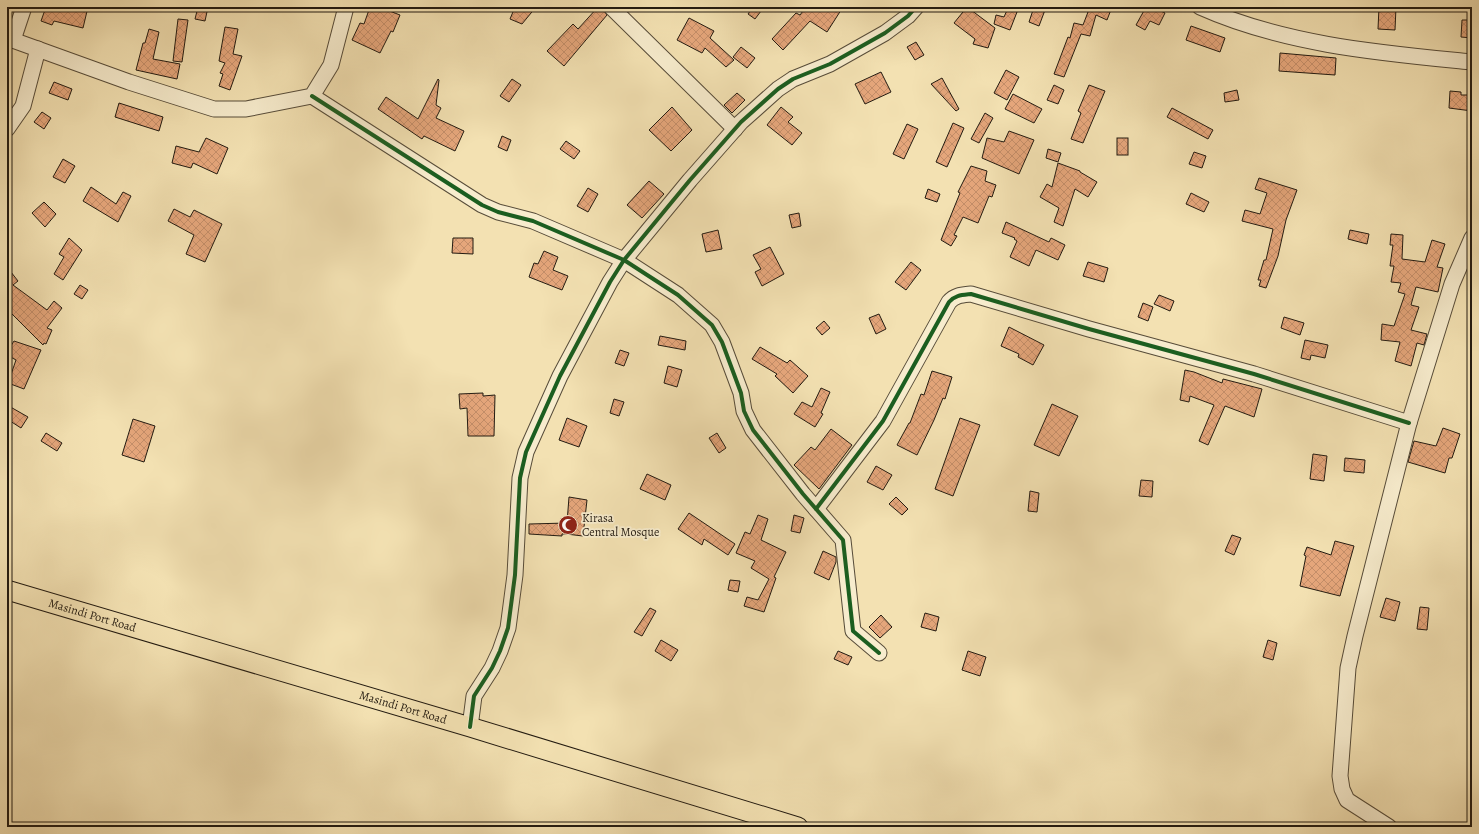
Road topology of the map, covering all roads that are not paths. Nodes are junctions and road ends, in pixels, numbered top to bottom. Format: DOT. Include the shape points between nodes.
graph roads {
  1 [pos="24,7"];
  2 [pos="346,7"];
  3 [pos="611,7"];
  4 [pos="916,7"];
  5 [pos="1200,7"];
  6 [pos="10,39"];
  7 [pos="38,49"];
  8 [pos="1472,62"];
  9 [pos="312,96"];
  10 [pos="7,128"];
  11 [pos="735,128"];
  12 [pos="1472,238"];
  13 [pos="624,260"];
  14 [pos="1409,423"];
  15 [pos="816,509"];
  16 [pos="7,590"];
  17 [pos="878,653"];
  18 [pos="470,727"];
  19 [pos="798,827"];
  20 [pos="1389,827"];
  1 -- 6 [label="street"];
  2 -- 9 [label="street" via="331,65"];
  3 -- 11 [label="street"];
  4 -- 11 [label="street" via="885,33 778,89"];
  5 -- 8 [label="street" via="1274,33 1389,53"];
  6 -- 7 [label="street"];
  7 -- 9 [label="street" via="214,110 246,110"];
  7 -- 10 [label="street" via="23,106"];
  9 -- 13 [label="street" via="482,205 533,221"];
  11 -- 13 [label="street"];
  12 -- 14 [label="street" via="1452,284"];
  13 -- 15 [label="street" via="678,295 712,325 722,342 744,411 753,430"];
  13 -- 18 [label="street" via="596,305 526,452 520,478 515,575 508,628 494,662 474,696"];
  14 -- 15 [label="street" via="1254,374 971,294 961,295 949,302 883,421"];
  14 -- 20 [label="street" via="1348,668 1340,776 1347,800"];
  15 -- 17 [label="street" via="843,540 853,632"];
  16 -- 18 [label="main road, Masindi Port Road"];
  18 -- 19 [label="main road, Masindi Port Road"];
}
